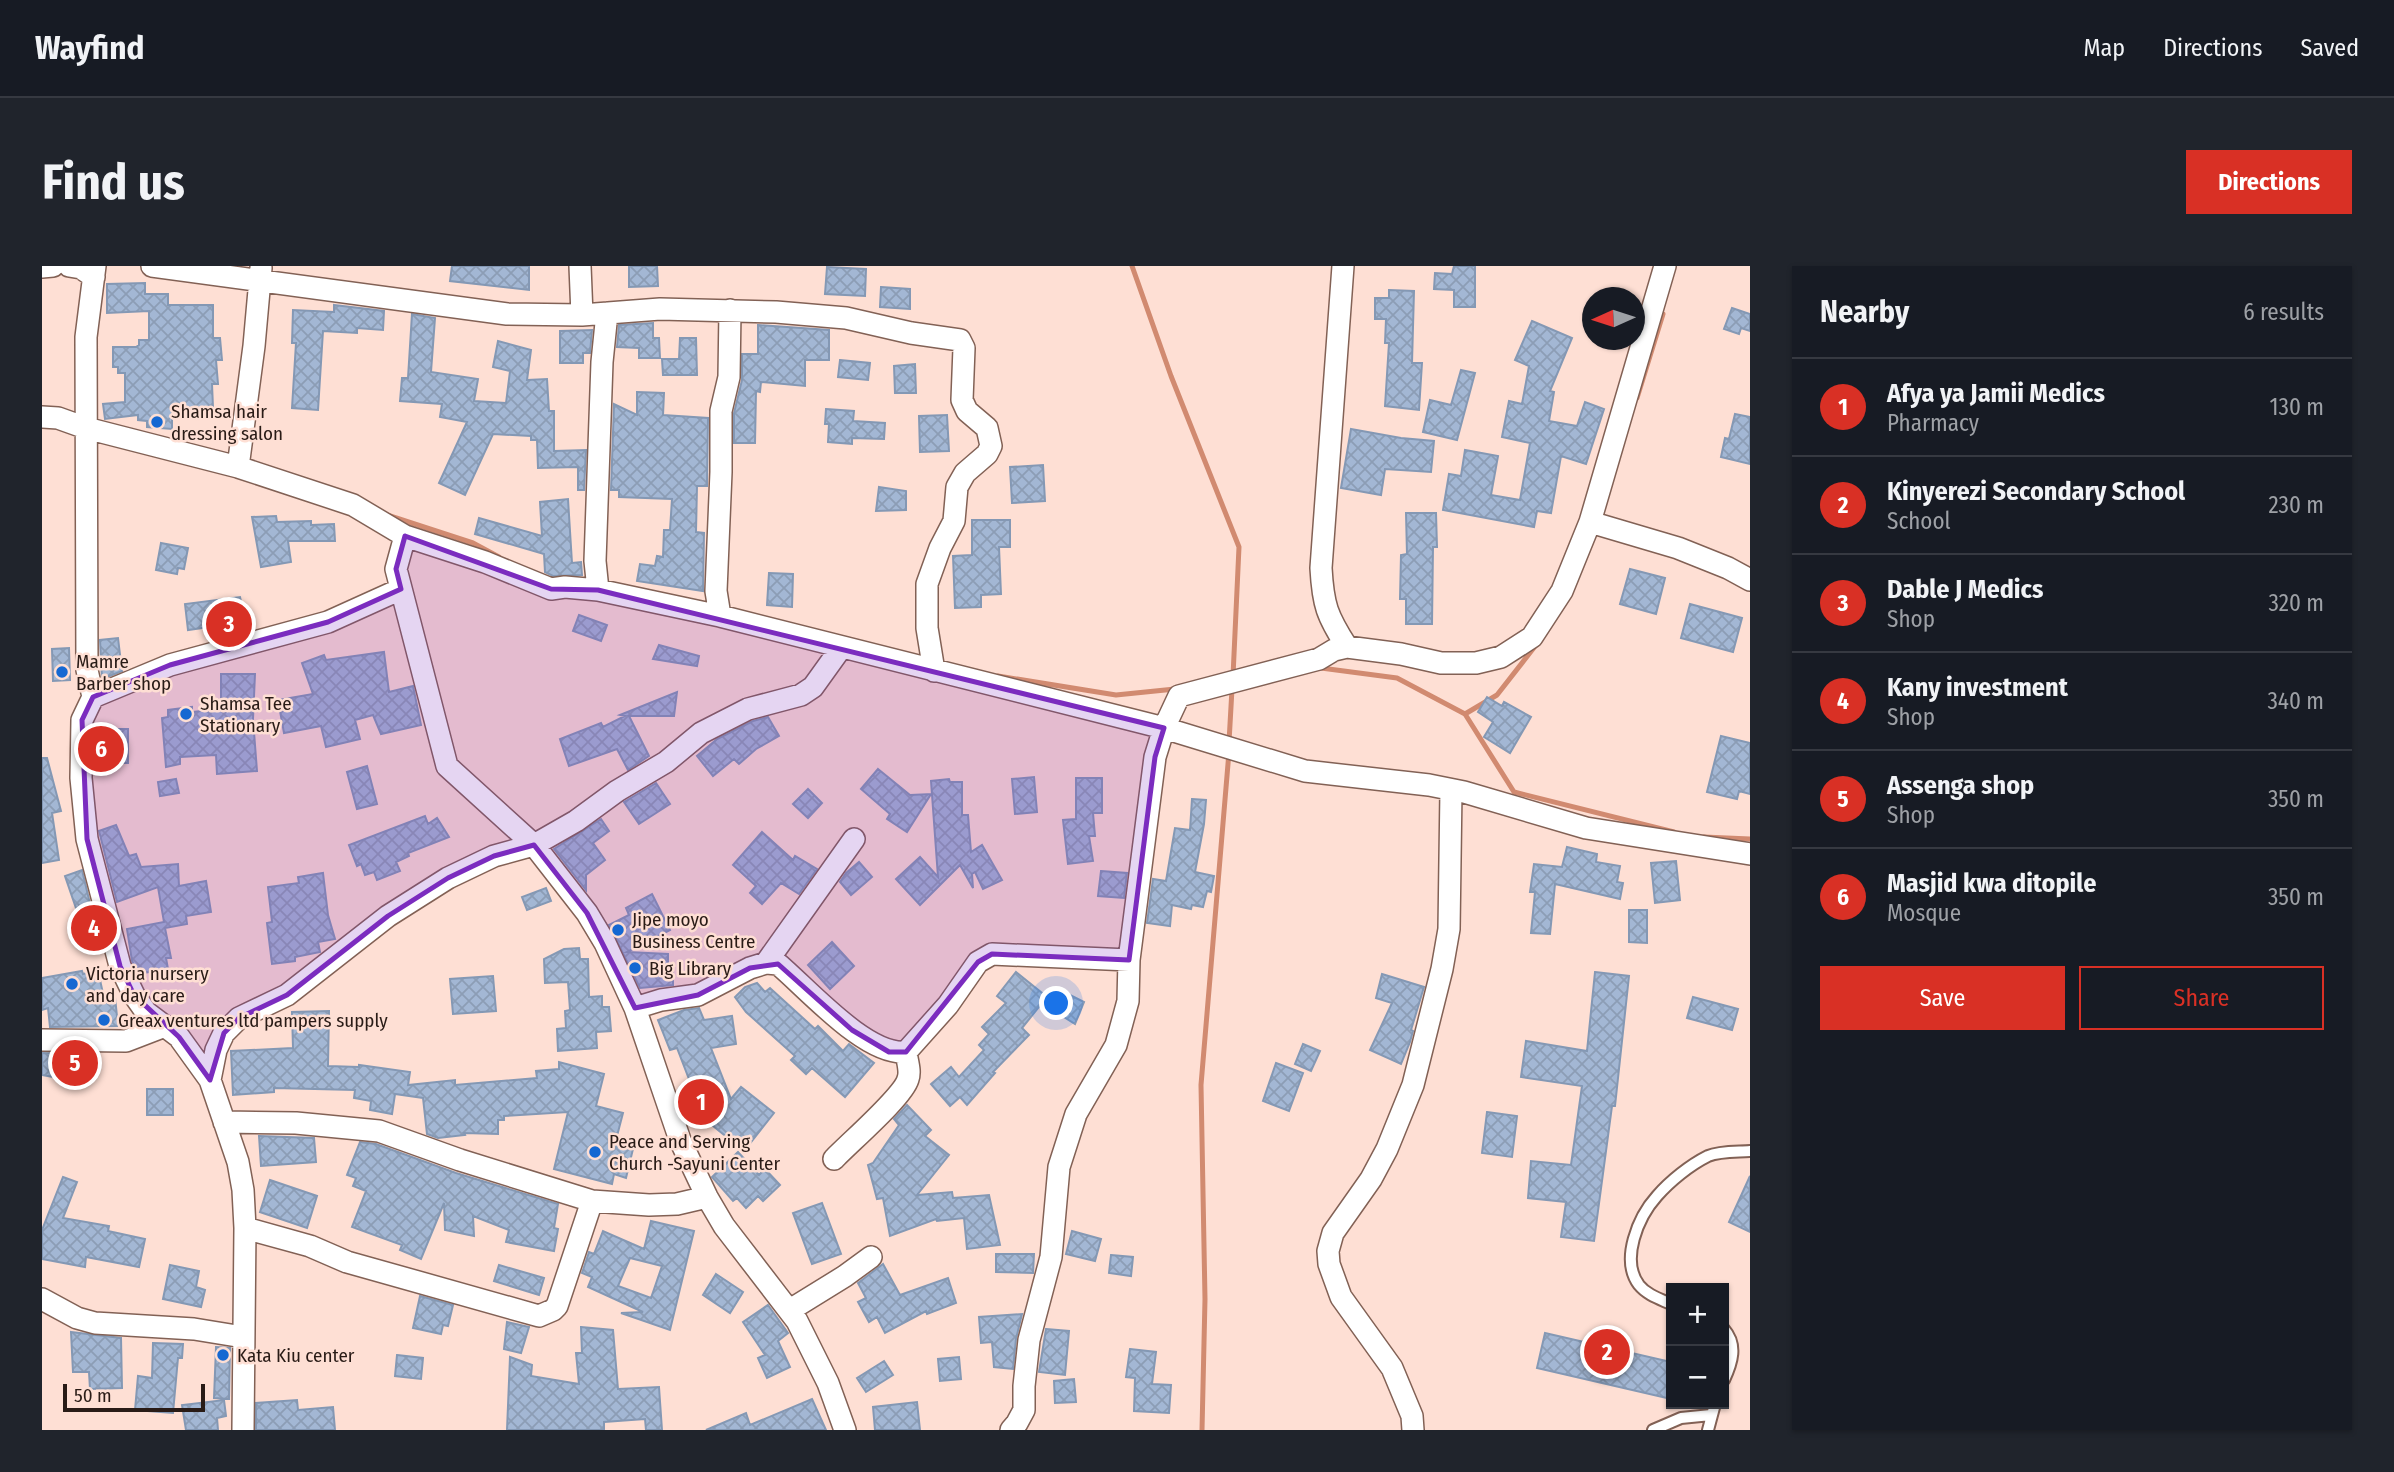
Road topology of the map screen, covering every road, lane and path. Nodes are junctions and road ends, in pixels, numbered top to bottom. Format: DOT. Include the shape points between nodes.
graph roads {
  1 [pos="53,266"];
  2 [pos="69,266"];
  3 [pos="152,266"];
  4 [pos="580,266"];
  5 [pos="1343,266"];
  6 [pos="1665,266"];
  7 [pos="42,267"];
  8 [pos="95,272"];
  9 [pos="261,273"];
  10 [pos="730,310"];
  11 [pos="607,313"];
  12 [pos="582,315"];
  13 [pos="42,417"];
  14 [pos="86,428"];
  15 [pos="238,467"];
  16 [pos="1590,522"];
  17 [pos="405,536"];
  18 [pos="1750,580"];
  19 [pos="401,589"];
  20 [pos="598,590"];
  21 [pos="720,616"];
  22 [pos="1346,647"];
  23 [pos="841,648"];
  24 [pos="934,671"];
  25 [pos="93,697"];
  26 [pos="1164,728"];
  27 [pos="1451,790"];
  28 [pos="854,839"];
  29 [pos="534,845"];
  30 [pos="1750,855"];
  31 [pos="1129,960"];
  32 [pos="766,963"];
  33 [pos="635,1008"];
  34 [pos="165,1026"];
  35 [pos="42,1040"];
  36 [pos="906,1052"];
  37 [pos="210,1080"];
  38 [pos="224,1122"];
  39 [pos="1750,1151"];
  40 [pos="834,1159"];
  41 [pos="707,1197"];
  42 [pos="592,1201"];
  43 [pos="245,1228"];
  44 [pos="871,1256"];
  45 [pos="42,1299"];
  46 [pos="1666,1301"];
  47 [pos="790,1310"];
  48 [pos="1729,1336"];
  49 [pos="243,1337"];
  50 [pos="1729,1370"];
  51 [pos="1713,1409"];
  52 [pos="243,1430"];
  53 [pos="845,1430"];
  54 [pos="1011,1430"];
  55 [pos="1413,1430"];
  56 [pos="1653,1430"];
  57 [pos="1708,1430"];
  1 -- 7 [label="street"];
  2 -- 8 [label="street"];
  3 -- 9 [label="street"];
  4 -- 12 [label="street"];
  5 -- 22 [label="street" via="1321,568 1322,598"];
  6 -- 16 [label="street"];
  8 -- 14 [label="street" via="86,337"];
  9 -- 12 [label="street" via="507,314"];
  9 -- 15 [label="street"];
  10 -- 11 [label="street"];
  10 -- 21 [label="street" via="729,377 721,411 716,591"];
  10 -- 24 [label="street" via="846,318 960,340 964,348 962,400 967,411 987,428 991,446 957,487 954,521 926,584"];
  11 -- 12 [label="street"];
  11 -- 20 [label="street" via="594,561"];
  13 -- 14 [label="street"];
  14 -- 15 [label="street"];
  14 -- 25 [label="street" via="87,670"];
  15 -- 17 [label="street" via="353,505"];
  16 -- 18 [label="street" via="1678,548"];
  16 -- 22 [label="street" via="1562,591 1544,621 1524,644 1501,657 1441,663"];
  17 -- 19 [label="street" via="396,569"];
  17 -- 20 [label="street" via="551,589"];
  19 -- 25 [label="street" via="328,622 170,665"];
  19 -- 29 [label="street" via="447,766"];
  20 -- 21 [label="street"];
  21 -- 23 [label="street"];
  22 -- 26 [label="street" via="1319,659 1178,696"];
  23 -- 24 [label="street"];
  23 -- 29 [label="street" via="802,695 748,709 701,733 666,762"];
  24 -- 26 [label="street"];
  25 -- 34 [label="street" via="82,720 87,839 120,966 146,1012"];
  26 -- 27 [label="street" via="1305,771"];
  26 -- 31 [label="street" via="1155,757"];
  27 -- 30 [label="street" via="1587,828"];
  27 -- 55 [label="street" via="1449,929 1413,1085 1388,1149 1333,1233 1328,1251 1340,1297 1392,1368 1412,1416"];
  28 -- 32 [label="street"];
  29 -- 33 [label="street" via="587,913"];
  29 -- 37 [label="street" via="494,856 448,878 388,916 287,995 239,1018 216,1050"];
  31 -- 36 [label="street" via="992,954 978,962"];
  31 -- 54 [label="street" via="1128,1000 1116,1045 1076,1114 1059,1167 1051,1257 1029,1340 1024,1410"];
  32 -- 33 [label="street" via="698,995"];
  32 -- 36 [label="street" via="778,964 852,1030 888,1052"];
  33 -- 41 [label="street" via="680,1140"];
  34 -- 35 [label="street" via="127,1041"];
  34 -- 37 [label="street" via="179,1037"];
  36 -- 40 [label="street" via="908,1082"];
  37 -- 38 [label="street"];
  38 -- 42 [label="street" via="379,1131"];
  38 -- 43 [label="street" via="238,1162"];
  39 -- 46 [label="lane" via="1707,1157 1656,1196 1647,1211 1633,1242 1633,1272 1642,1288"];
  41 -- 42 [label="street" via="649,1205"];
  41 -- 47 [label="street"];
  42 -- 43 [label="street" via="557,1306 539,1316"];
  43 -- 49 [label="street"];
  44 -- 47 [label="street"];
  45 -- 49 [label="street" via="95,1323"];
  47 -- 53 [label="street" via="828,1383"];
  48 -- 50 [label="lane" via="1733,1351"];
  49 -- 52 [label="street"];
  51 -- 56 [label="lane"];
  51 -- 57 [label="lane"];
}
